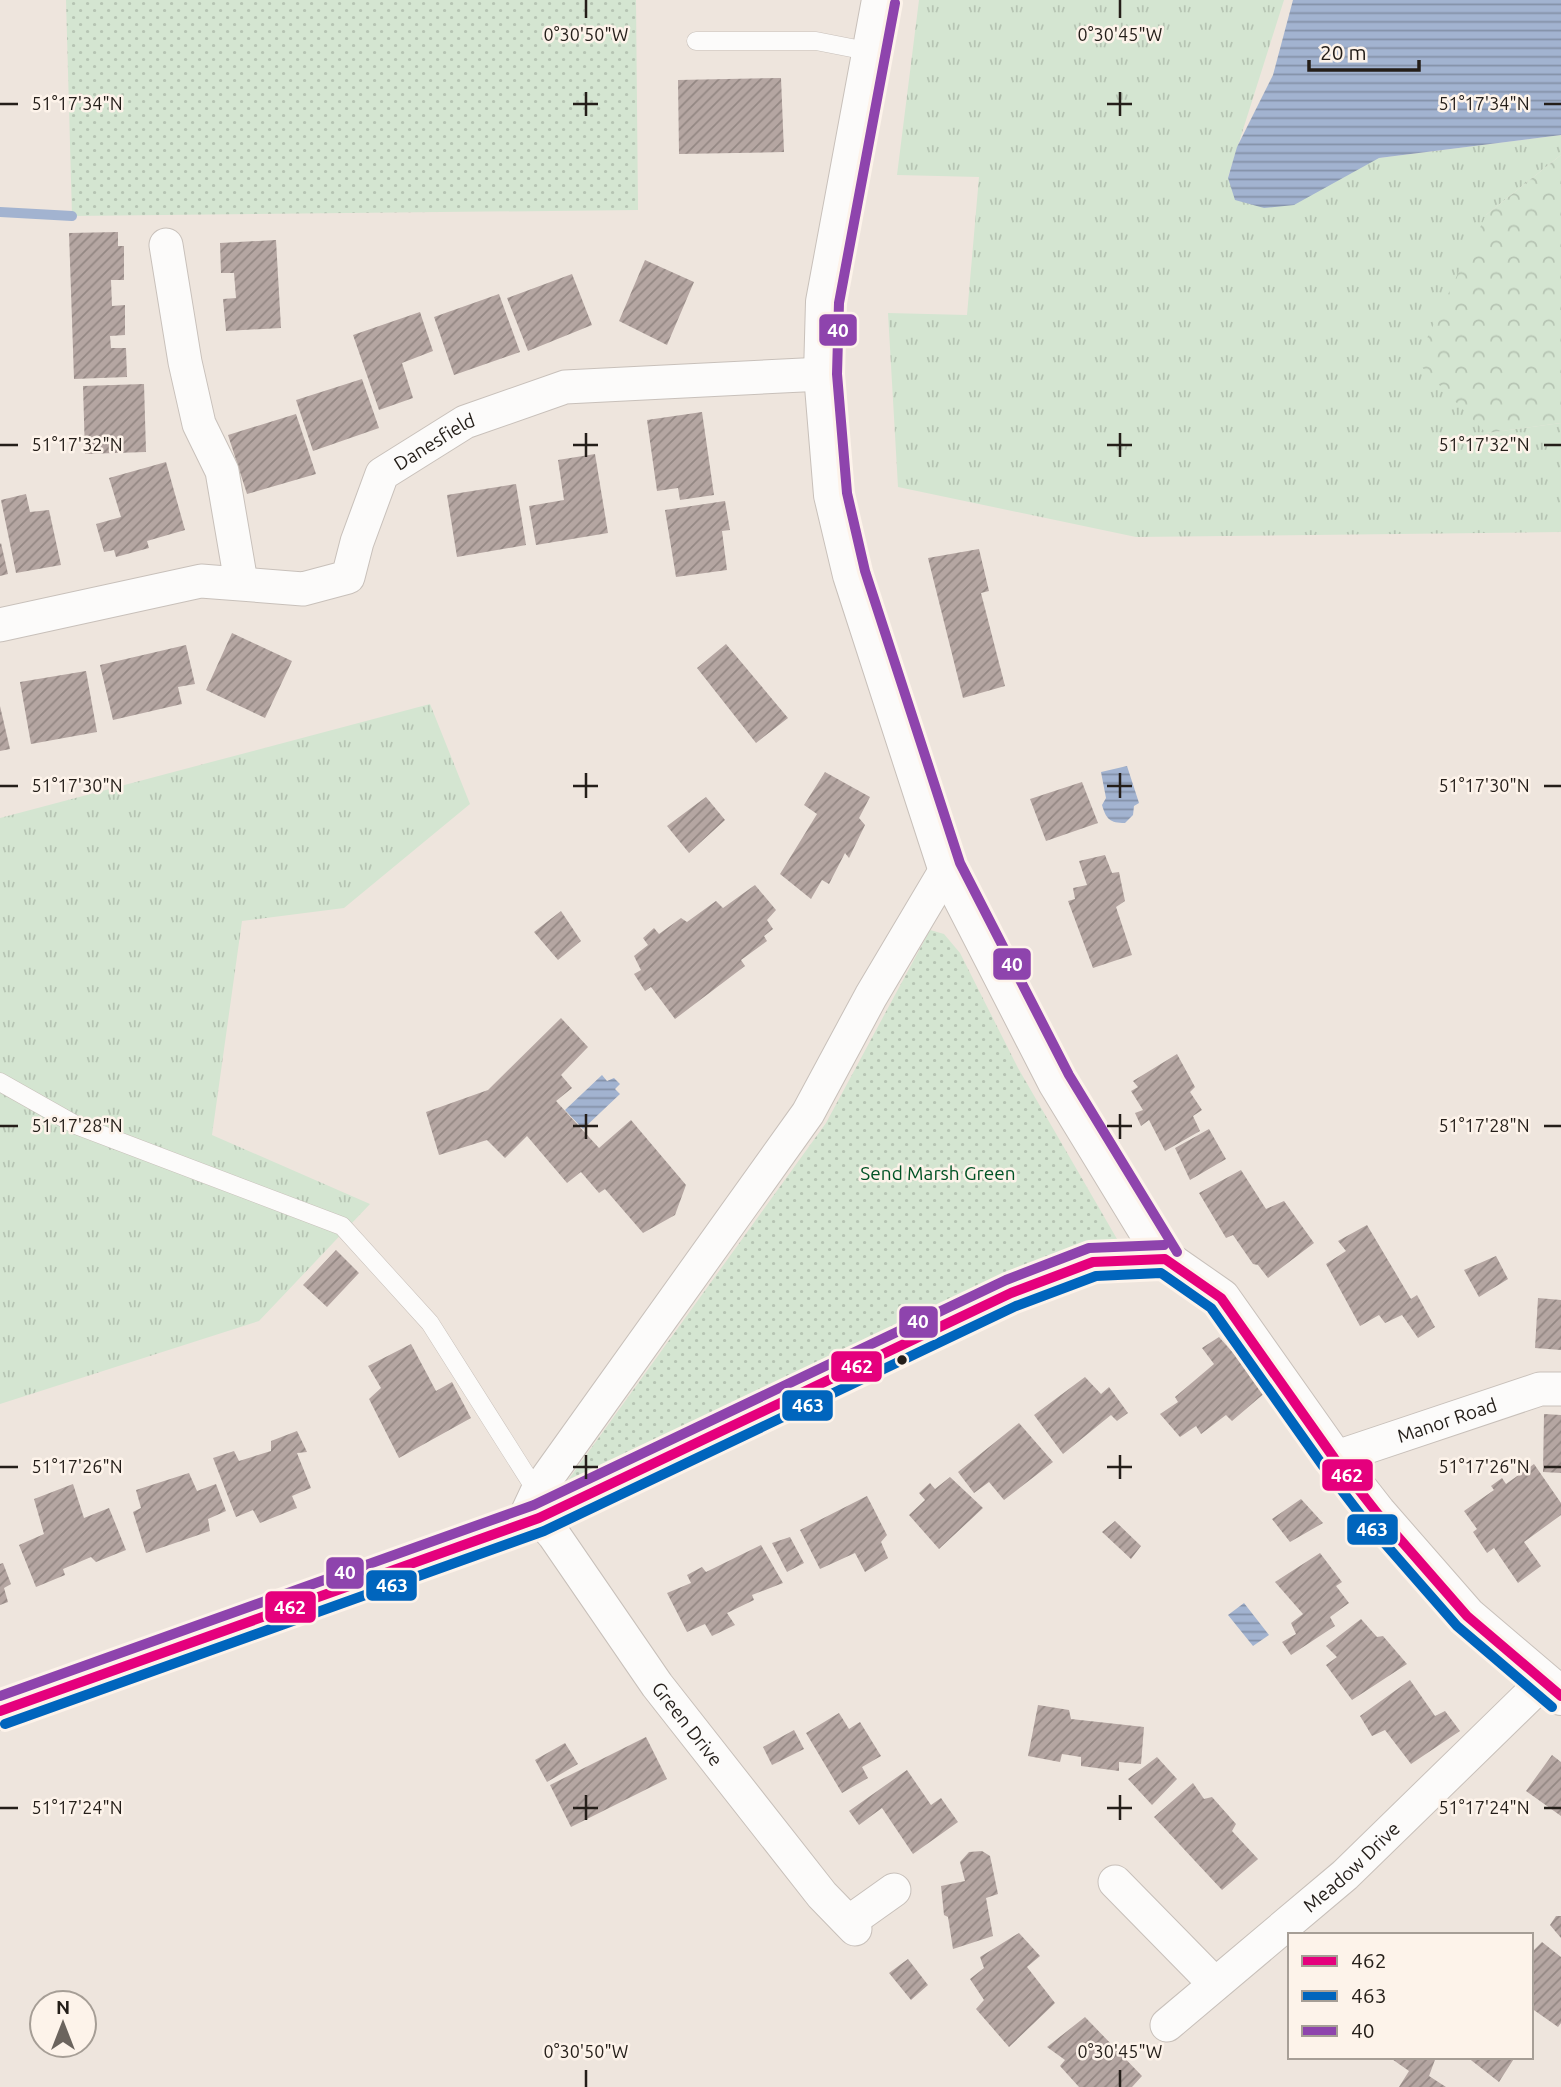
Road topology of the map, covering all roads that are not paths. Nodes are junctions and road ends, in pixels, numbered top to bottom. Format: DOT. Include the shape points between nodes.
graph roads {
  1 [pos="880,0"];
  2 [pos="696,41"];
  3 [pos="872,52"];
  4 [pos="166,245"];
  5 [pos="823,374"];
  6 [pos="241,582"];
  7 [pos="0,625"];
  8 [pos="947,867"];
  9 [pos="0,1082"];
  10 [pos="1165,1259"];
  11 [pos="1561,1389"];
  12 [pos="1334,1458"];
  13 [pos="533,1511"];
  14 [pos="1552,1689"];
  15 [pos="0,1711"];
  16 [pos="1115,1882"];
  17 [pos="894,1891"];
  18 [pos="1214,1984"];
  19 [pos="1167,2025"];
  1 -- 3 [label="main road"];
  2 -- 3 [label="lane" via="816,41"];
  3 -- 5 [label="main road" via="825,302"];
  4 -- 6 [label="street" via="185,362 199,424 222,471"];
  5 -- 6 [label="street, Danesfield" via="565,387 465,422 382,474 348,577 303,589"];
  5 -- 8 [label="main road" via="833,495 852,575"];
  6 -- 7 [label="street, Danesfield" via="201,580"];
  8 -- 10 [label="main road" via="1056,1082"];
  8 -- 13 [label="street" via="808,1113"];
  9 -- 13 [label="lane" via="76,1125 342,1226 430,1323"];
  10 -- 12 [label="main road" via="1222,1298"];
  10 -- 13 [label="main road" via="1093,1262 1011,1293"];
  11 -- 12 [label="street, Manor Road" via="1540,1389"];
  12 -- 14 [label="main road" via="1467,1616"];
  13 -- 15 [label="main road"];
  13 -- 17 [label="street, Green Drive" via="657,1685 822,1895 852,1925"];
  14 -- 18 [label="street, Meadow Drive" via="1345,1875"];
  16 -- 18 [label="street"];
  18 -- 19 [label="street, Meadow Drive"];
}
